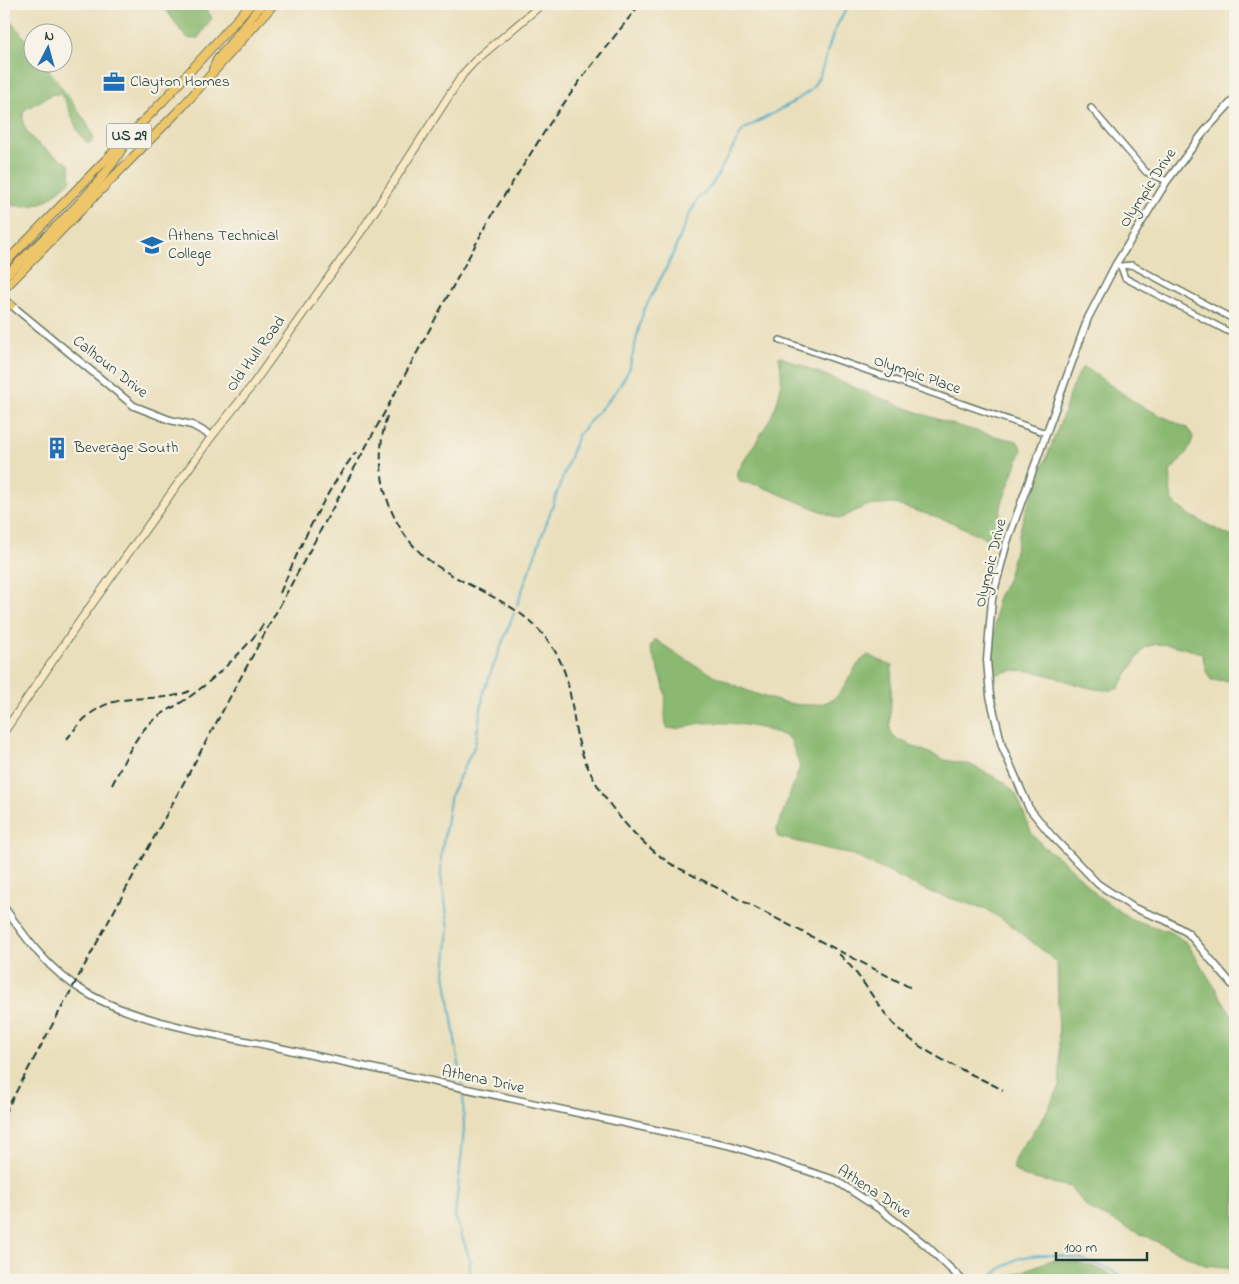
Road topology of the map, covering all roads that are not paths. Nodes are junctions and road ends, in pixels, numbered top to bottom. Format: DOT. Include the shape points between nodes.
graph roads {
  1 [pos="251,4"];
  2 [pos="262,4"];
  3 [pos="274,4"];
  4 [pos="542,4"];
  5 [pos="210,76"];
  6 [pos="1235,98"];
  7 [pos="1091,108"];
  8 [pos="129,136"];
  9 [pos="1167,181"];
  10 [pos="4,264"];
  11 [pos="1118,266"];
  12 [pos="4,277"];
  13 [pos="4,289"];
  14 [pos="4,299"];
  15 [pos="8,305"];
  16 [pos="1235,320"];
  17 [pos="1235,335"];
  18 [pos="780,340"];
  19 [pos="1046,433"];
  20 [pos="212,436"];
  21 [pos="4,732"];
  22 [pos="4,907"];
  23 [pos="1235,988"];
  24 [pos="962,1280"];
  1 -- 8 [label="highway, US 29"];
  2 -- 5 [label="highway" via="218,60"];
  3 -- 5 [label="highway, US 29"];
  4 -- 20 [label="main road, Old Hull Road" via="463,74 363,229 251,387"];
  5 -- 13 [label="highway, US 29"];
  6 -- 9 [label="street, Olympic Drive"];
  7 -- 9 [label="street" via="1146,172"];
  8 -- 10 [label="highway, US 29"];
  8 -- 12 [label="highway" via="117,157 84,196"];
  9 -- 11 [label="street, Olympic Drive"];
  11 -- 16 [label="street" via="1132,265"];
  11 -- 17 [label="street" via="1125,278"];
  11 -- 19 [label="street, Olympic Drive" via="1088,318"];
  14 -- 15 [label="street, Calhoun Drive"];
  15 -- 20 [label="street, Calhoun Drive" via="134,406 192,425"];
  18 -- 19 [label="street, Olympic Place"];
  19 -- 23 [label="street, Olympic Drive" via="1007,542 992,599 987,660 1002,746 1029,808 1072,858 1116,898 1188,933"];
  20 -- 21 [label="main road, Old Hull Road"];
  22 -- 24 [label="street, Athena Drive" via="38,954 63,977 87,993 134,1013 336,1062 732,1146 794,1165 835,1180 881,1210 927,1246"];
}
